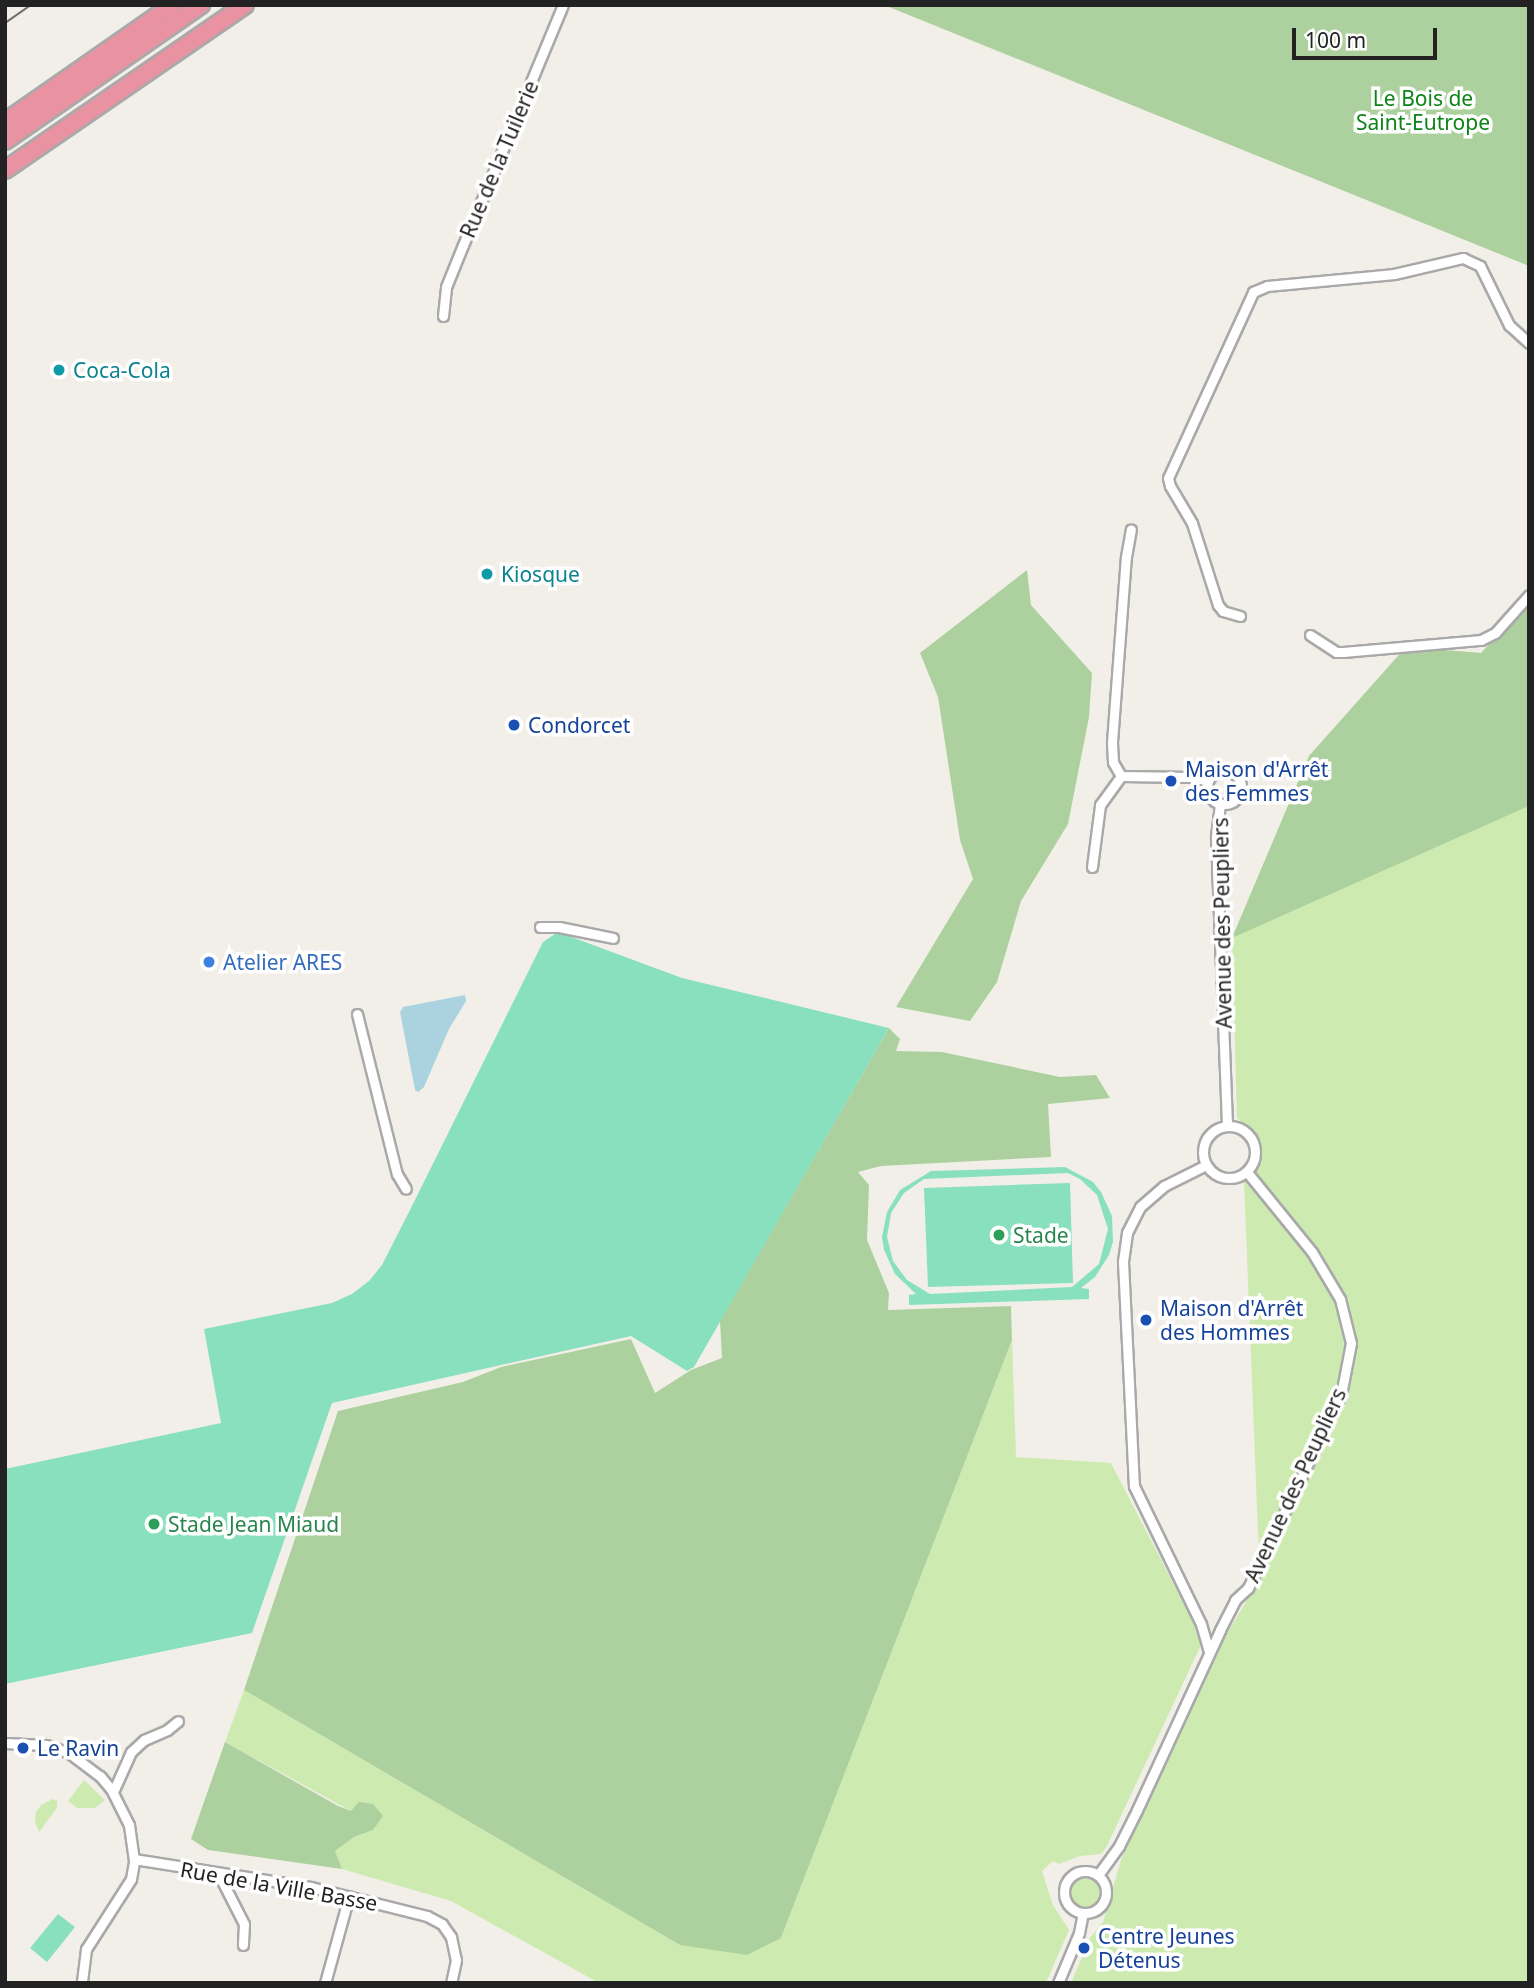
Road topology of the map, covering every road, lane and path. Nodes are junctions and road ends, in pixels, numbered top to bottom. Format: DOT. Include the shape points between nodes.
graph roads {
  1 [pos="173,5"];
  2 [pos="201,5"];
  3 [pos="245,5"];
  4 [pos="563,5"];
  5 [pos="5,122"];
  6 [pos="5,141"];
  7 [pos="5,171"];
  8 [pos="443,316"];
  9 [pos="1529,343"];
  10 [pos="1131,529"];
  11 [pos="1529,595"];
  12 [pos="1240,615"];
  13 [pos="1310,635"];
  14 [pos="1121,776"];
  15 [pos="1208,781"];
  16 [pos="1220,804"];
  17 [pos="1092,867"];
  18 [pos="540,927"];
  19 [pos="613,938"];
  20 [pos="357,1014"];
  21 [pos="1227,1126"];
  22 [pos="1206,1165"];
  23 [pos="1247,1172"];
  24 [pos="406,1189"];
  25 [pos="1209,1653"];
  26 [pos="178,1721"];
  27 [pos="5,1743"];
  28 [pos="113,1792"];
  29 [pos="134,1859"];
  30 [pos="218,1873"];
  31 [pos="1098,1875"];
  32 [pos="349,1896"];
  33 [pos="1083,1913"];
  34 [pos="243,1945"];
  35 [pos="82,1983"];
  36 [pos="325,1983"];
  37 [pos="451,1983"];
  38 [pos="1058,1983"];
  1 -- 5 [label="highway"];
  2 -- 6 [label="highway"];
  3 -- 7 [label="highway"];
  4 -- 8 [label="street, Rue de la Tuilerie" via="446,288"];
  9 -- 12 [label="street" via="1509,325 1480,266 1463,258 1394,274 1267,286 1253,292 1168,478 1192,523 1218,605"];
  10 -- 14 [label="street" via="1112,742 1113,762"];
  11 -- 13 [label="street" via="1495,633 1481,640 1336,652"];
  14 -- 15 [label="street"];
  14 -- 17 [label="street" via="1100,805"];
  15 -- 16 [label="street" via="1208,793"];
  15 -- 16 [label="street" via="1213,773 1225,770 1240,781 1236,799"];
  16 -- 21 [label="street, Avenue des Peupliers" via="1216,838"];
  18 -- 19 [label="street"];
  20 -- 24 [label="street" via="397,1174"];
  21 -- 22 [label="street" via="1207,1139 1203,1147"];
  21 -- 23 [label="street" via="1251,1138 1255,1156"];
  22 -- 23 [label="street" via="1215,1175 1228,1179"];
  22 -- 25 [label="street" via="1164,1186 1140,1207 1127,1233 1123,1262 1134,1486 1202,1624"];
  23 -- 25 [label="street, Avenue des Peupliers" via="1312,1252 1340,1299 1351,1343 1336,1405 1248,1588 1235,1600"];
  25 -- 31 [label="street, Avenue des Peupliers" via="1137,1810"];
  26 -- 28 [label="street" via="131,1752"];
  27 -- 28 [label="street" via="46,1745 69,1753"];
  28 -- 29 [label="street" via="129,1825"];
  29 -- 30 [label="street, Rue de la Ville Basse"];
  29 -- 35 [label="street" via="127,1888 86,1950"];
  30 -- 32 [label="street, Rue de la Ville Basse"];
  30 -- 34 [label="street" via="244,1924"];
  31 -- 33 [label="street" via="1106,1887 1105,1901 1096,1911"];
  31 -- 33 [label="street" via="1083,1871 1066,1884 1067,1903"];
  32 -- 36 [label="street"];
  32 -- 37 [label="street, Rue de la Ville Basse" via="442,1924 456,1953"];
  33 -- 38 [label="street"];
}
